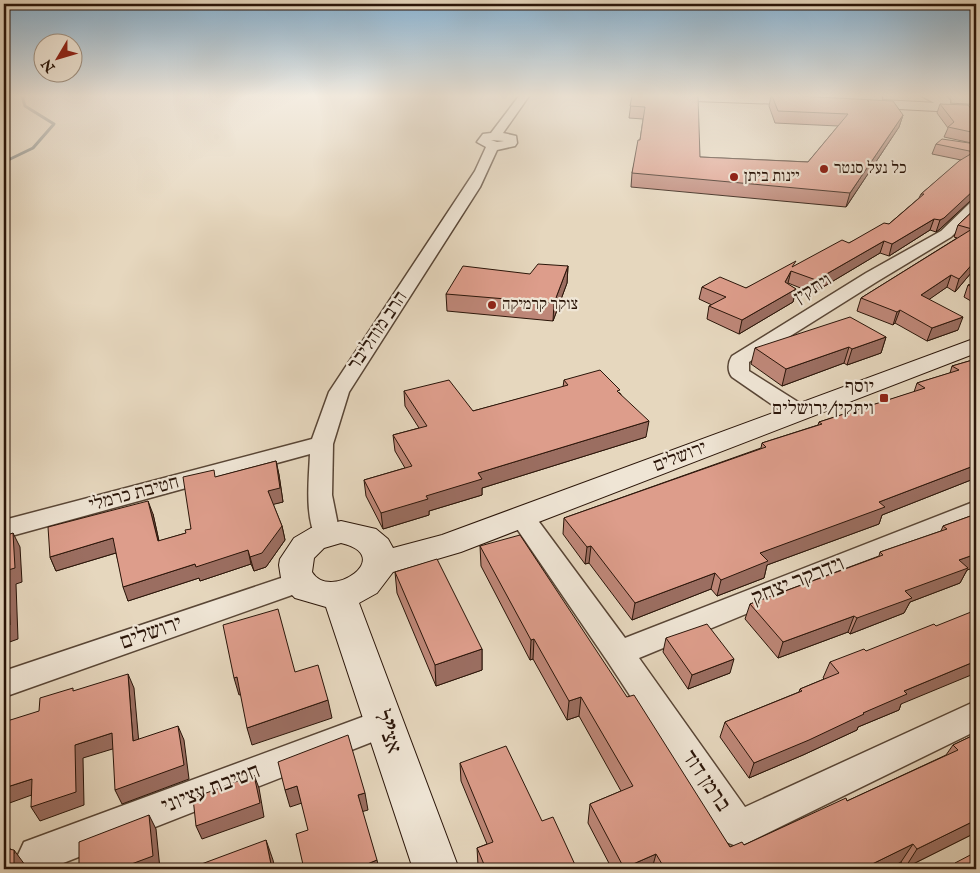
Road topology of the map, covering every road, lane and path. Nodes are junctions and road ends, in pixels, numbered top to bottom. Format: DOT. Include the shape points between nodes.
graph roads {
  1 [pos="497,137"];
  2 [pos="976,205"];
  3 [pos="976,345"];
  4 [pos="798,412"];
  5 [pos="322,444"];
  6 [pos="976,509"];
  7 [pos="522,518"];
  8 [pos="4,528"];
  9 [pos="327,534"];
  10 [pos="381,563"];
  11 [pos="299,582"];
  12 [pos="339,595"];
  13 [pos="619,653"];
  14 [pos="4,684"];
  15 [pos="976,715"];
  16 [pos="384,723"];
  17 [pos="37,855"];
  18 [pos="436,869"];
  1 -- 5 [label="street, הרב מוהליבר" via="473,187 338,392"];
  2 -- 4 [label="street, ויתקין" via="946,234 739,360 739,373"];
  3 -- 4 [label="street, ירושלים"];
  4 -- 7 [label="street, ירושלים"];
  5 -- 8 [label="street, חטיבת כרמלי"];
  5 -- 9 [label="street, הרב מוהליבר" via="320,495"];
  6 -- 13 [label="street, וידרקר יצחק"];
  7 -- 10 [label="street, ירושלים" via="450,544"];
  7 -- 13 [label="street, ברמן דוד"];
  9 -- 10 [label="street" via="354,533 366,537 375,544"];
  9 -- 11 [label="street" via="299,554 295,564"];
  10 -- 12 [label="street" via="368,584"];
  11 -- 12 [label="street" via="315,593"];
  11 -- 14 [label="street, ירושלים"];
  12 -- 16 [label="street, אצ\"ל"];
  13 -- 15 [label="street, ברמן דוד" via="738,829"];
  16 -- 17 [label="street, חטיבת עציוני"];
  16 -- 18 [label="street, אצ\"ל"];
}
